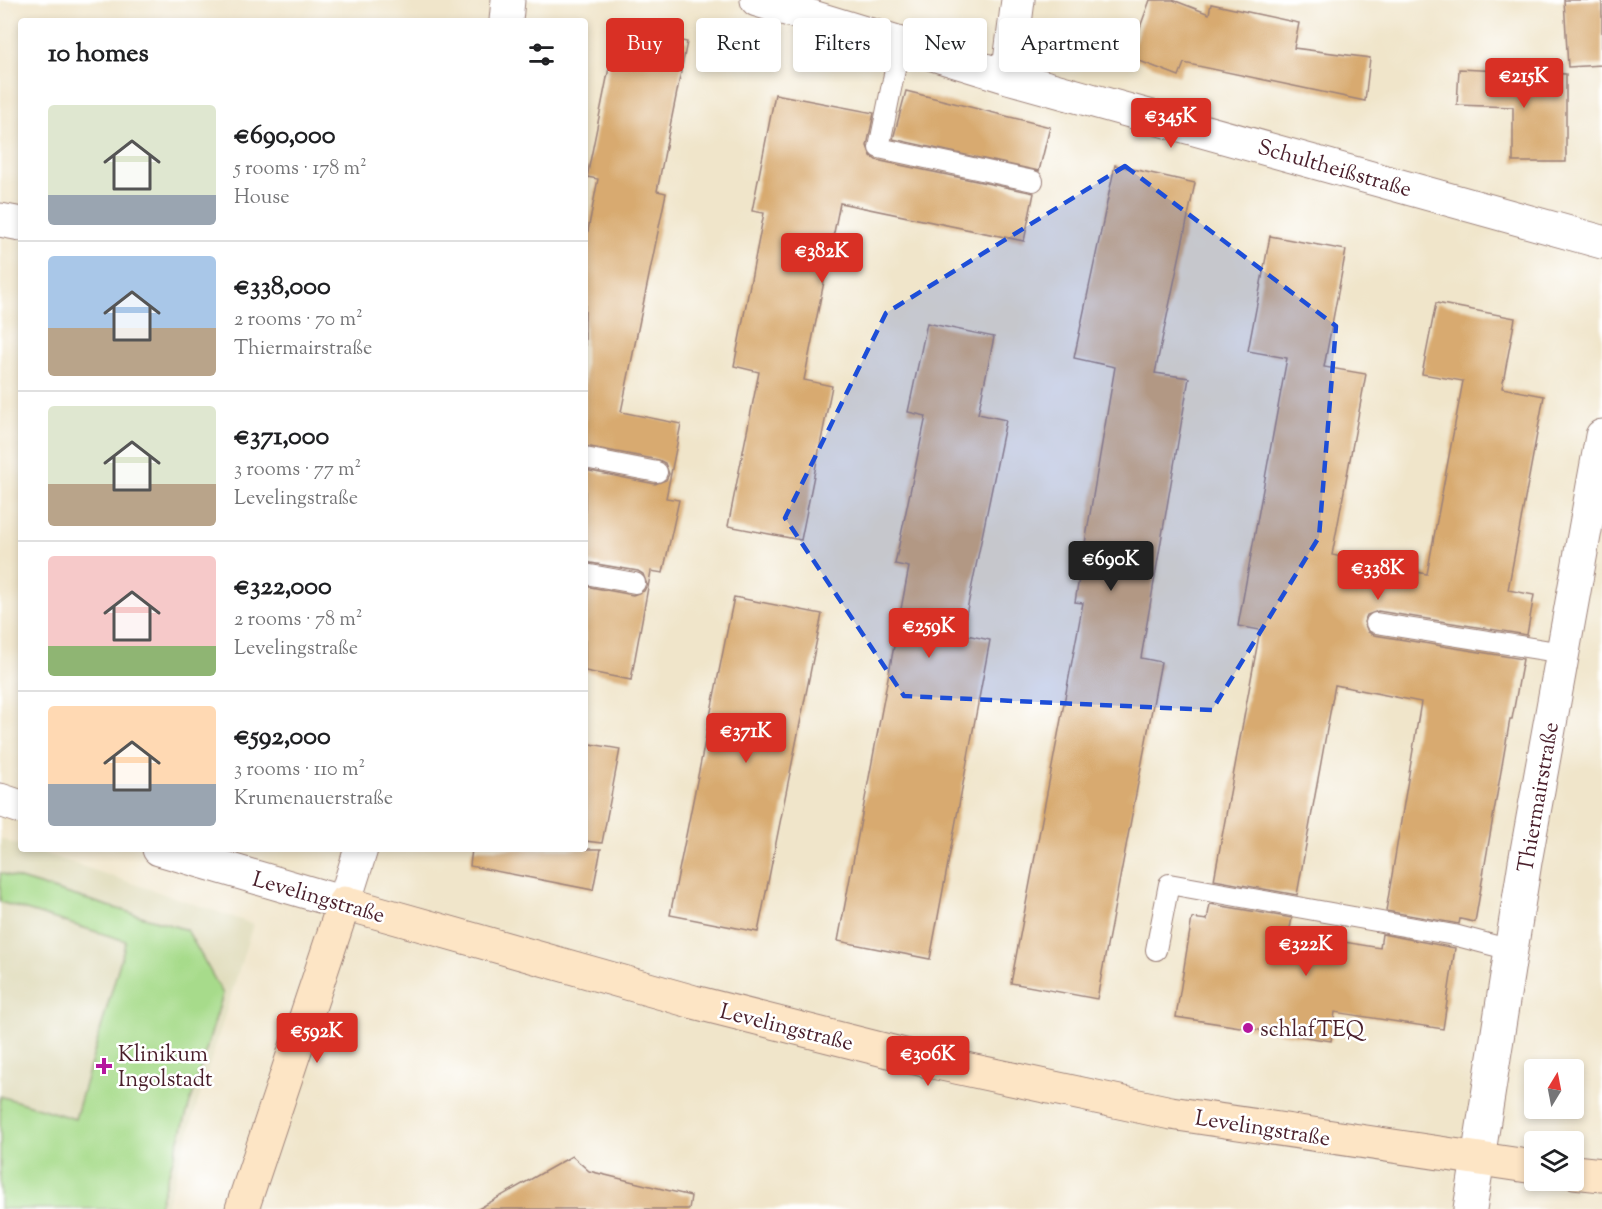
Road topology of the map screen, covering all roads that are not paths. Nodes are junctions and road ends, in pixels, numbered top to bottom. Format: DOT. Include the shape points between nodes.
graph roads {
  1 [pos="508,0"];
  2 [pos="757,0"];
  3 [pos="1018,0"];
  4 [pos="506,18"];
  5 [pos="900,45"];
  6 [pos="1008,77"];
  7 [pos="1033,181"];
  8 [pos="0,220"];
  9 [pos="18,223"];
  10 [pos="1602,242"];
  11 [pos="1602,436"];
  12 [pos="588,459"];
  13 [pos="657,472"];
  14 [pos="588,575"];
  15 [pos="635,583"];
  16 [pos="1376,623"];
  17 [pos="1563,652"];
  18 [pos="0,800"];
  19 [pos="18,806"];
  20 [pos="169,852"];
  21 [pos="360,852"];
  22 [pos="344,903"];
  23 [pos="1156,950"];
  24 [pos="1511,950"];
  25 [pos="1479,1160"];
  26 [pos="1524,1166"];
  27 [pos="1584,1173"];
  28 [pos="1602,1175"];
  29 [pos="242,1209"];
  30 [pos="1470,1209"];
  1 -- 4 [label="street"];
  2 -- 5 [label="street, Schultheißstraße"];
  3 -- 6 [label="street"];
  5 -- 6 [label="street, Schultheißstraße"];
  5 -- 7 [label="lane" via="879,148"];
  6 -- 10 [label="street, Schultheißstraße"];
  8 -- 9 [label="street"];
  11 -- 17 [label="street, Thiermairstraße"];
  12 -- 13 [label="lane"];
  14 -- 15 [label="lane"];
  16 -- 17 [label="lane"];
  17 -- 24 [label="street, Thiermairstraße"];
  18 -- 19 [label="street"];
  20 -- 22 [label="street, Levelingstraße"];
  21 -- 22 [label="street"];
  22 -- 25 [label="street, Levelingstraße" via="694,1002 927,1061 1171,1113"];
  22 -- 29 [label="street"];
  23 -- 24 [label="lane" via="1169,885 1454,935"];
  24 -- 25 [label="street, Thiermairstraße"];
  25 -- 26 [label="street, Levelingstraße"];
  25 -- 30 [label="street, Thiermairstraße"];
  27 -- 28 [label="street"];
}
